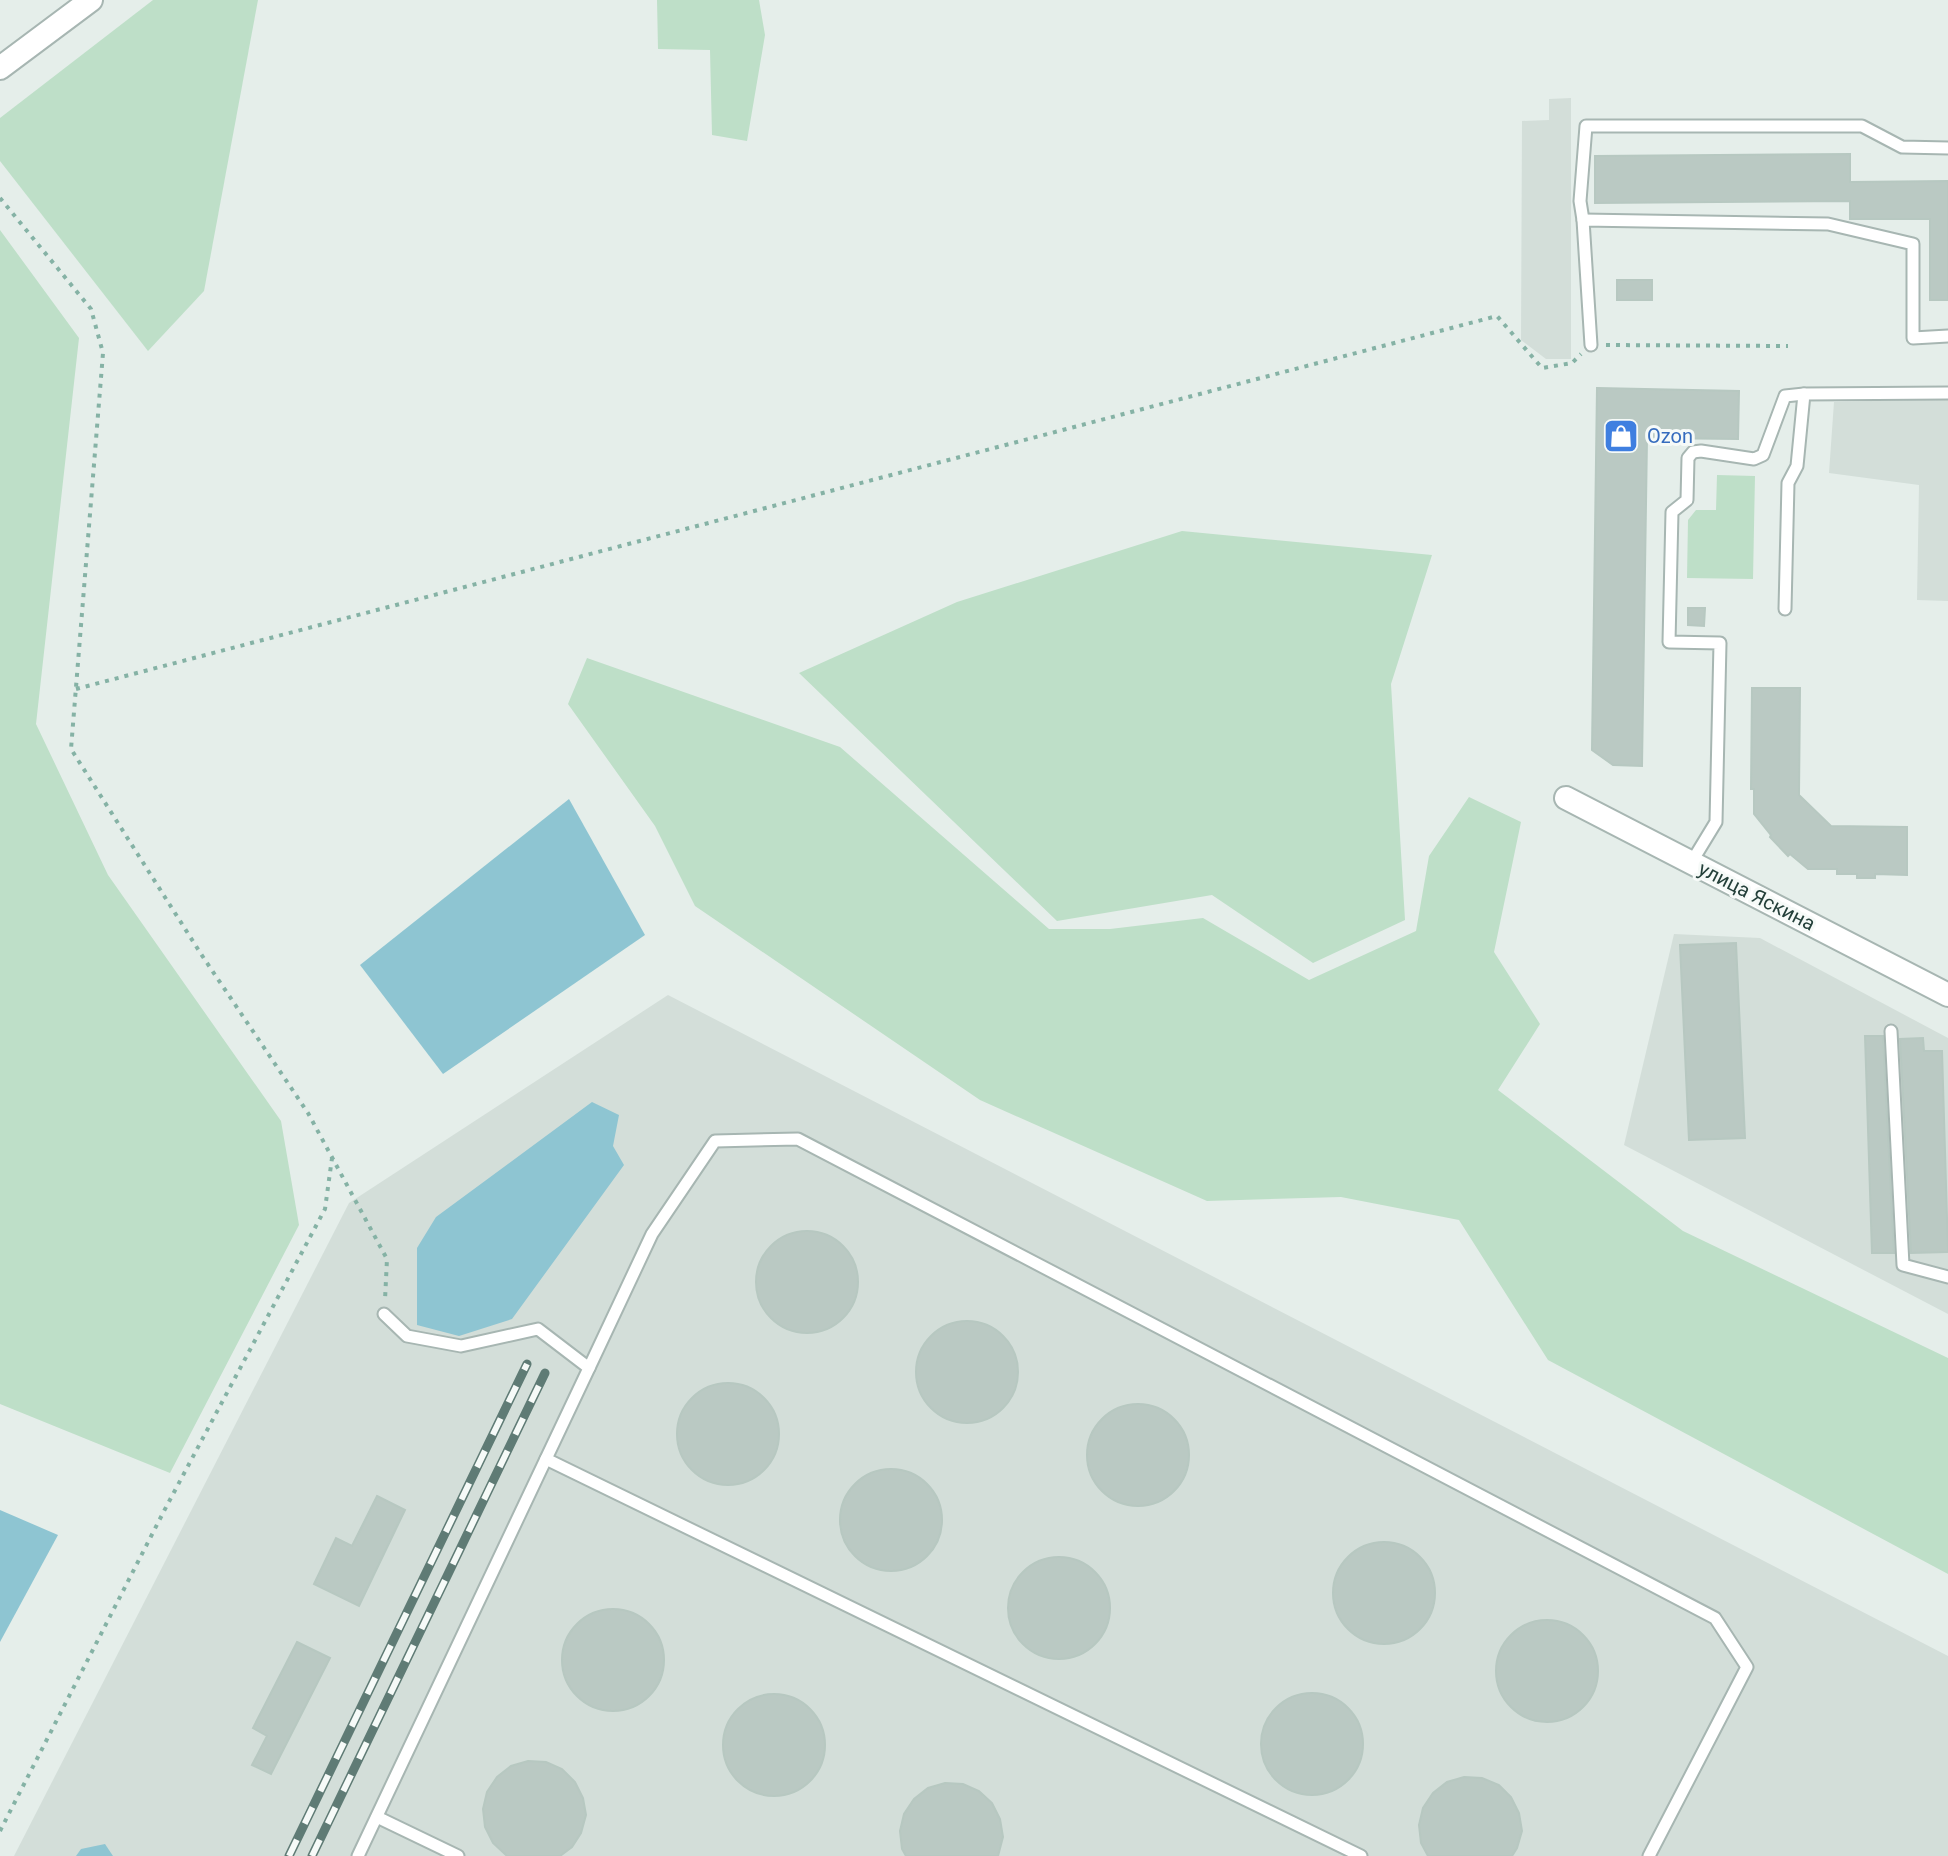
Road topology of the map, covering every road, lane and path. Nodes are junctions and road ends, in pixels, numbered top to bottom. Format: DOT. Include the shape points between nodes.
graph roads {
  1 [pos="91,0"];
  2 [pos="0,68"];
  3 [pos="1948,148"];
  4 [pos="0,198"];
  5 [pos="1583,220"];
  6 [pos="1948,336"];
  7 [pos="1591,345"];
  8 [pos="1788,346"];
  9 [pos="1948,393"];
  10 [pos="1804,394"];
  11 [pos="1785,609"];
  12 [pos="76,689"];
  13 [pos="1566,798"];
  14 [pos="1691,863"];
  15 [pos="1948,995"];
  16 [pos="1891,1031"];
  17 [pos="332,1158"];
  18 [pos="1948,1277"];
  19 [pos="384,1314"];
  20 [pos="589,1368"];
  21 [pos="546,1459"];
  22 [pos="377,1817"];
  23 [pos="0,1831"];
  24 [pos="358,1856"];
  25 [pos="458,1856"];
  26 [pos="1361,1856"];
  27 [pos="1649,1856"];
  1 -- 2 [label="street"];
  3 -- 5 [label="lane" via="1902,147 1862,126 1586,126"];
  4 -- 12 [label="path" via="91,309 103,353"];
  5 -- 6 [label="lane" via="1828,224 1913,244 1913,338"];
  5 -- 7 [label="lane"];
  7 -- 8 [label="path"];
  7 -- 12 [label="path" via="1572,363 1542,368 1497,316"];
  9 -- 10 [label="lane"];
  10 -- 11 [label="lane" via="1797,466 1788,483"];
  10 -- 14 [label="lane" via="1785,396 1763,455 1754,459 1693,452 1688,458 1687,500 1672,512 1669,642 1720,643 1716,822"];
  12 -- 17 [label="path" via="71,749"];
  13 -- 14 [label="street, улица Яскина"];
  14 -- 15 [label="street, улица Яскина"];
  16 -- 18 [label="lane" via="1903,1265"];
  17 -- 19 [label="path" via="387,1259"];
  17 -- 23 [label="path" via="325,1209"];
  19 -- 20 [label="lane" via="407,1336 461,1346 538,1329"];
  20 -- 21 [label="lane"];
  20 -- 27 [label="lane" via="652,1234 715,1141 798,1139 1715,1618 1747,1667"];
  21 -- 22 [label="lane"];
  21 -- 26 [label="lane"];
  22 -- 24 [label="lane"];
  22 -- 25 [label="lane"];
}
